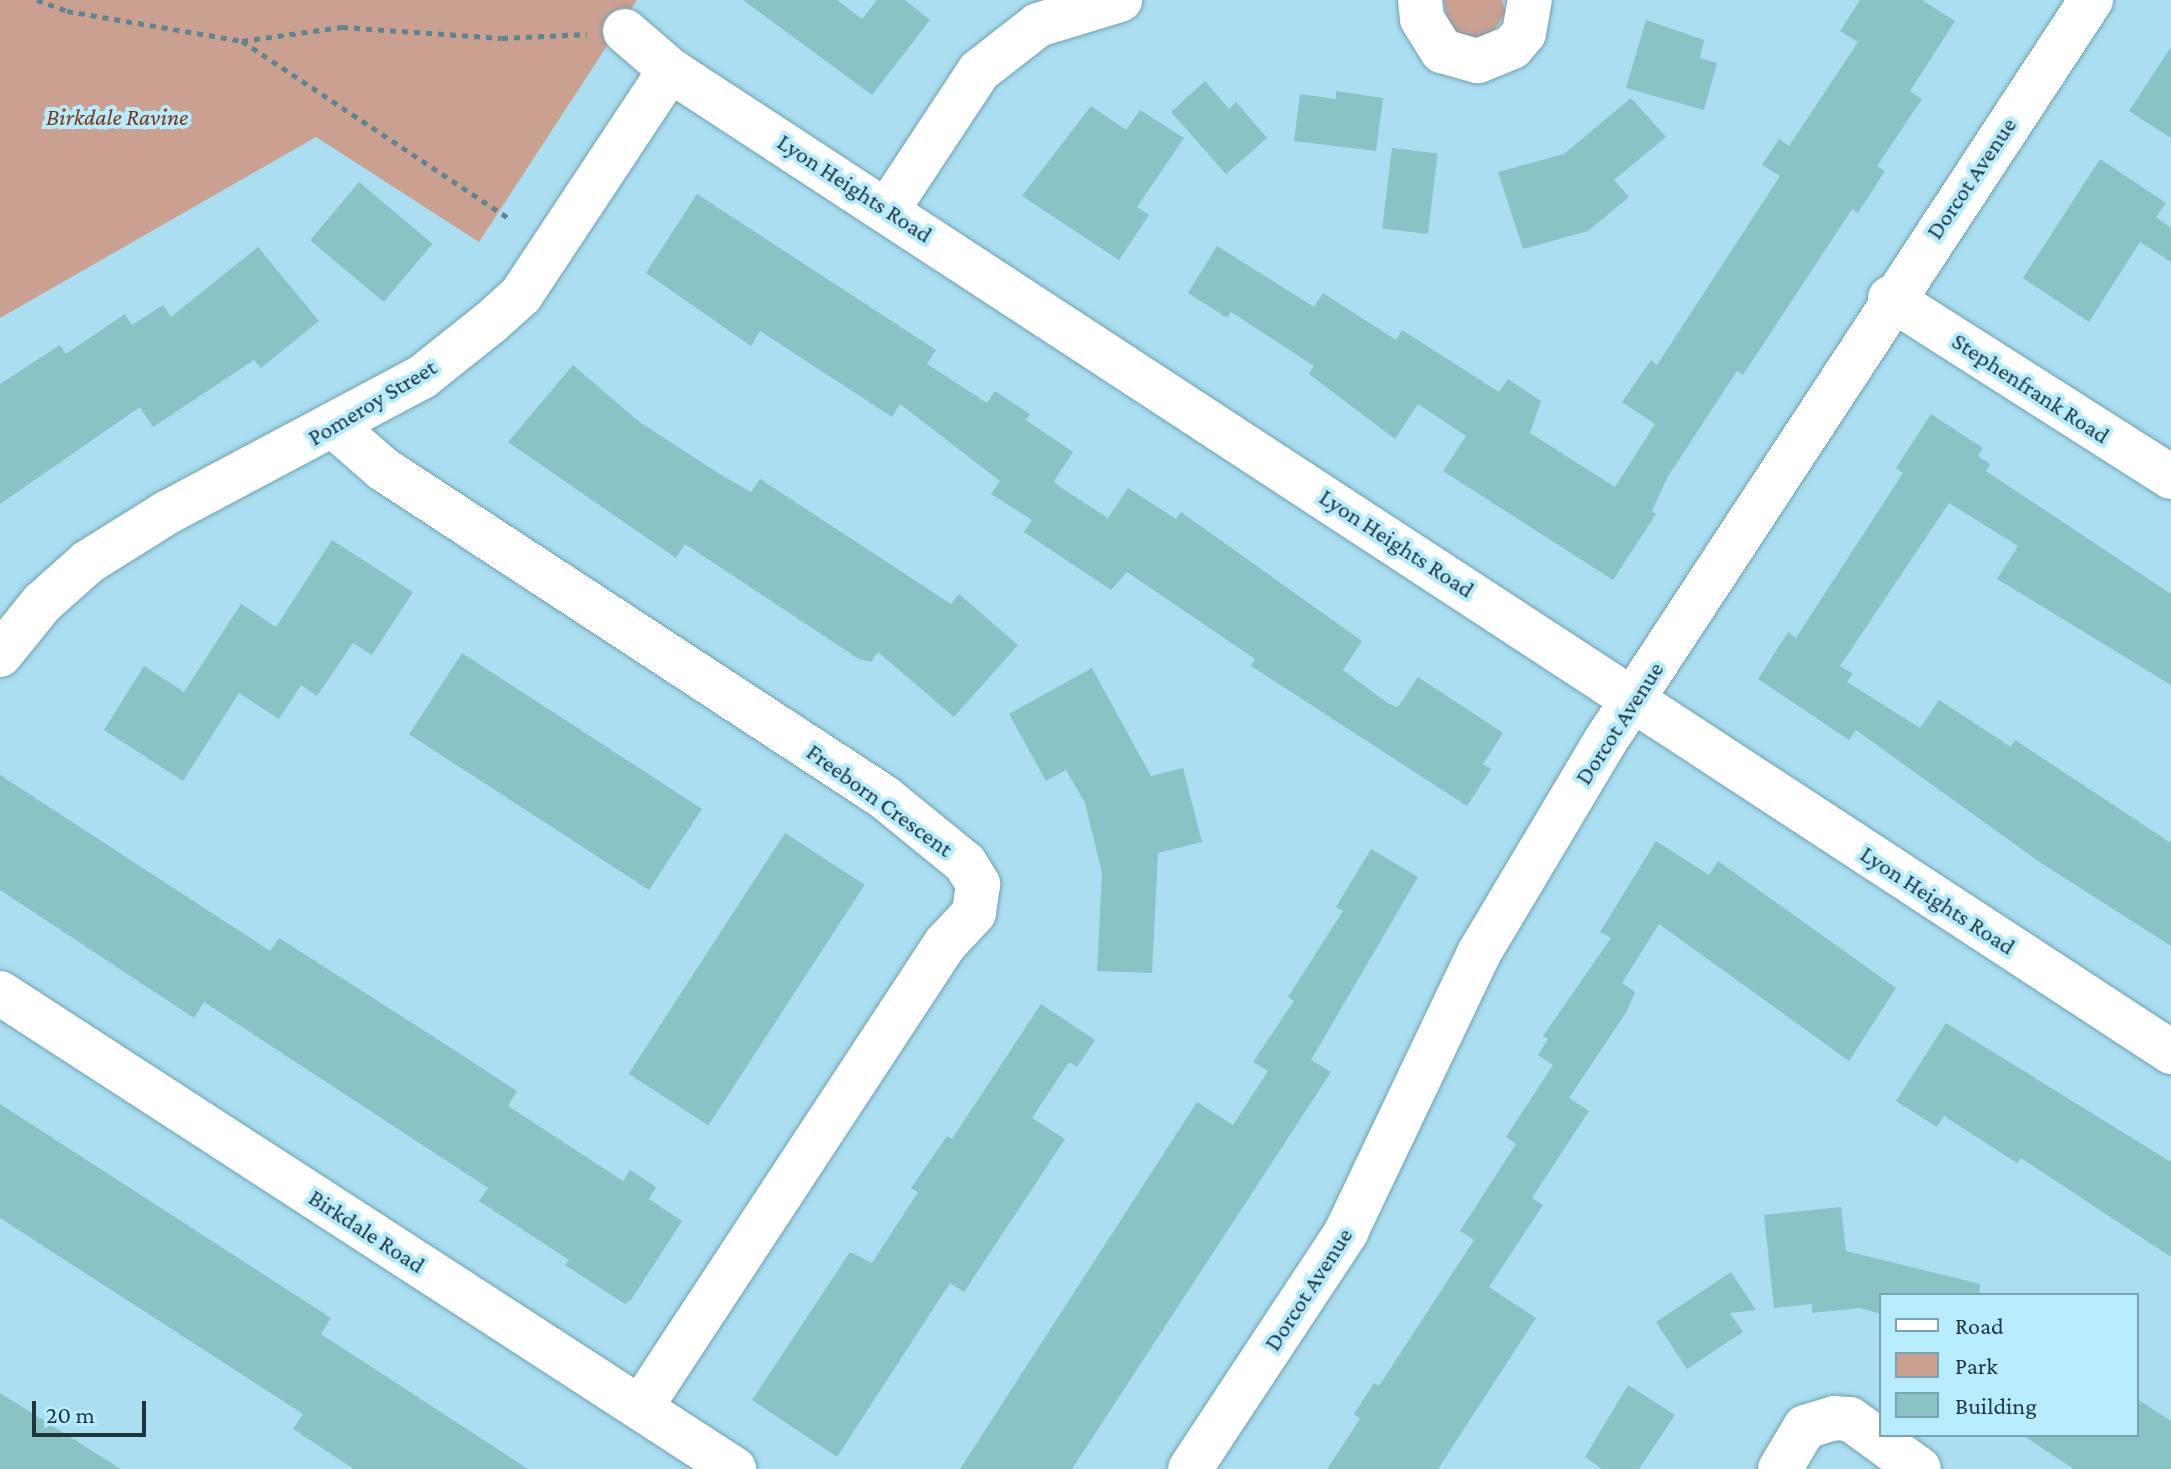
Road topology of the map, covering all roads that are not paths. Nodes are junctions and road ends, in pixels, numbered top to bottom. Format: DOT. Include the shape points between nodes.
graph roads {
  1 [pos="1120,0"];
  2 [pos="1419,0"];
  3 [pos="1530,0"];
  4 [pos="2091,0"];
  5 [pos="625,31"];
  6 [pos="670,70"];
  7 [pos="888,209"];
  8 [pos="1890,298"];
  9 [pos="335,427"];
  10 [pos="2171,477"];
  11 [pos="0,655"];
  12 [pos="1633,699"];
  13 [pos="0,993"];
  14 [pos="2171,1052"];
  15 [pos="641,1407"];
  16 [pos="734,1469"];
  17 [pos="1190,1469"];
  18 [pos="1780,1469"];
  19 [pos="1919,1469"];
  1 -- 7 [label="street" via="1038,25 979,71"];
  2 -- 3 [label="street" via="1425,28 1442,51 1478,61 1512,47 1524,33"];
  4 -- 8 [label="street, Dorcot Avenue"];
  5 -- 6 [label="street, Lyon Heights Road"];
  6 -- 7 [label="street, Lyon Heights Road"];
  6 -- 9 [label="street, Pomeroy Street" via="521,295 422,377"];
  7 -- 12 [label="street, Lyon Heights Road"];
  8 -- 10 [label="street, Stephenfrank Road"];
  8 -- 12 [label="street, Dorcot Avenue"];
  9 -- 11 [label="street, Pomeroy Street" via="168,512 88,562 42,603"];
  9 -- 15 [label="street, Freeborn Crescent" via="383,469 884,797 965,863 978,884 974,913 945,944"];
  12 -- 14 [label="street, Lyon Heights Road"];
  12 -- 17 [label="street, Dorcot Avenue" via="1479,953 1346,1232"];
  13 -- 15 [label="street, Birkdale Road"];
  15 -- 16 [label="street, Birkdale Road"];
  18 -- 19 [label="street" via="1805,1427 1834,1418 1850,1419"];
}
